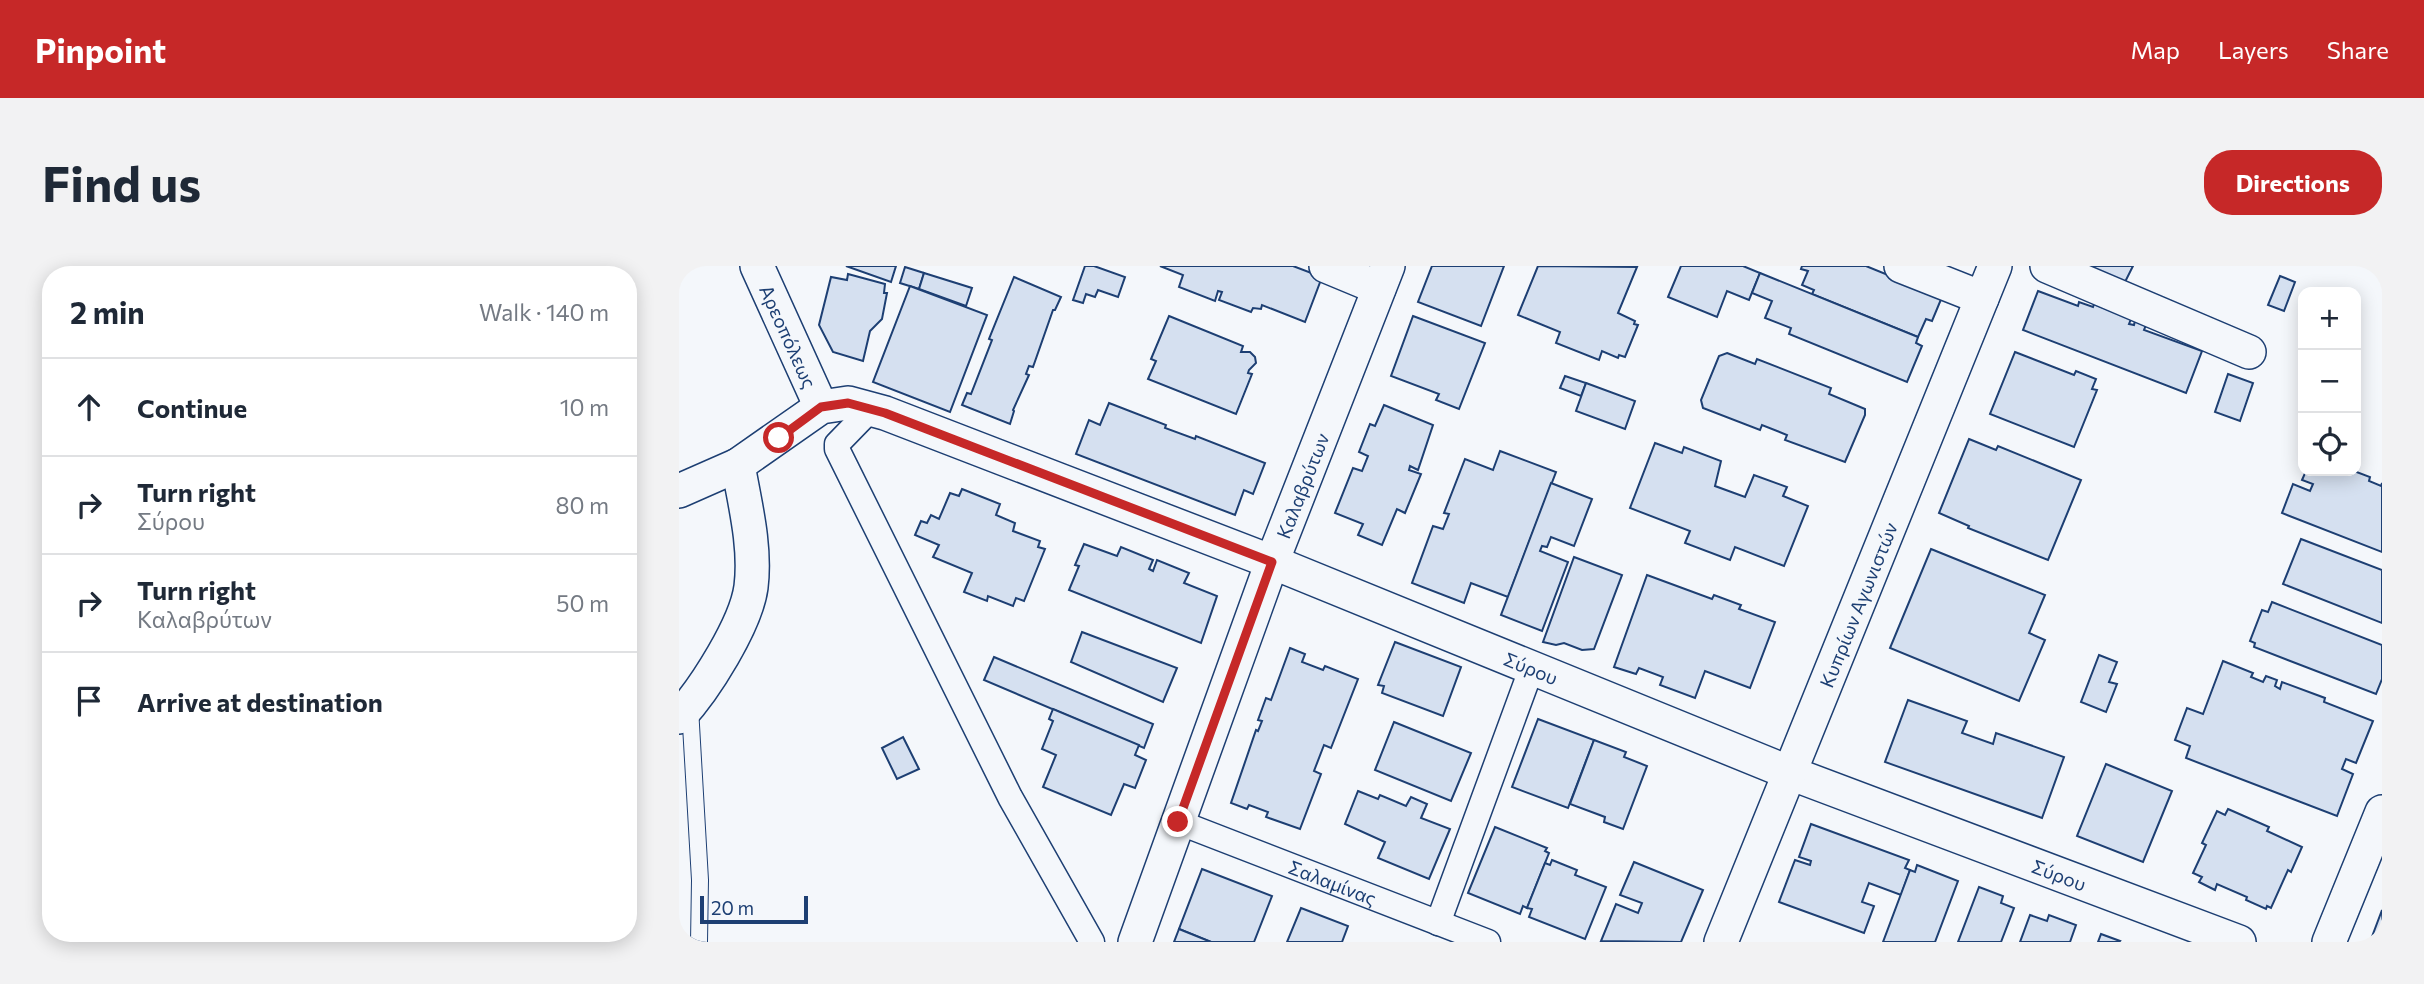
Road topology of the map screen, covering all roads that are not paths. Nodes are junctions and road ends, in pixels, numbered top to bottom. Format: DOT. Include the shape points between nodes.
graph roads {
  1 [pos="1326,266"];
  2 [pos="1901,266"];
  3 [pos="1995,266"];
  4 [pos="2047,266"];
  5 [pos="769,274"];
  6 [pos="1383,277"];
  7 [pos="1982,299"];
  8 [pos="2249,352"];
  9 [pos="821,407"];
  10 [pos="871,409"];
  11 [pos="739,465"];
  12 [pos="679,491"];
  13 [pos="1272,562"];
  14 [pos="1532,667"];
  15 [pos="684,711"];
  16 [pos="1790,773"];
  17 [pos="2382,812"];
  18 [pos="1178,822"];
  19 [pos="1438,923"];
  20 [pos="699,942"];
  21 [pos="1092,942"];
  22 [pos="1135,942"];
  23 [pos="1488,942"];
  24 [pos="1721,942"];
  25 [pos="2239,942"];
  26 [pos="2329,942"];
  1 -- 6 [label="street"];
  2 -- 7 [label="street"];
  3 -- 7 [label="street, Κυπρίων Αγωνιστών"];
  4 -- 8 [label="street"];
  5 -- 9 [label="street, Αρεοπόλεως"];
  6 -- 13 [label="street, Καλαβρύτων"];
  7 -- 16 [label="street, Κυπρίων Αγωνιστών"];
  9 -- 10 [label="street, Σύρου" via="848,403"];
  9 -- 11 [label="street"];
  10 -- 13 [label="street, Σύρου"];
  10 -- 21 [label="street" via="837,449 1010,797"];
  11 -- 12 [label="street"];
  11 -- 15 [label="street" via="750,535 751,587 737,629"];
  13 -- 14 [label="street, Σύρου"];
  13 -- 18 [label="street, Καλαβρύτων"];
  14 -- 16 [label="street, Σύρου"];
  14 -- 19 [label="street"];
  15 -- 20 [label="lane" via="701,880"];
  16 -- 24 [label="street, Κυπρίων Αγωνιστών"];
  16 -- 25 [label="street, Σύρου"];
  17 -- 26 [label="street"];
  18 -- 19 [label="street, Σαλαμίνας"];
  18 -- 22 [label="street, Καλαβρύτων"];
  19 -- 23 [label="street, Σαλαμίνας"];
}
